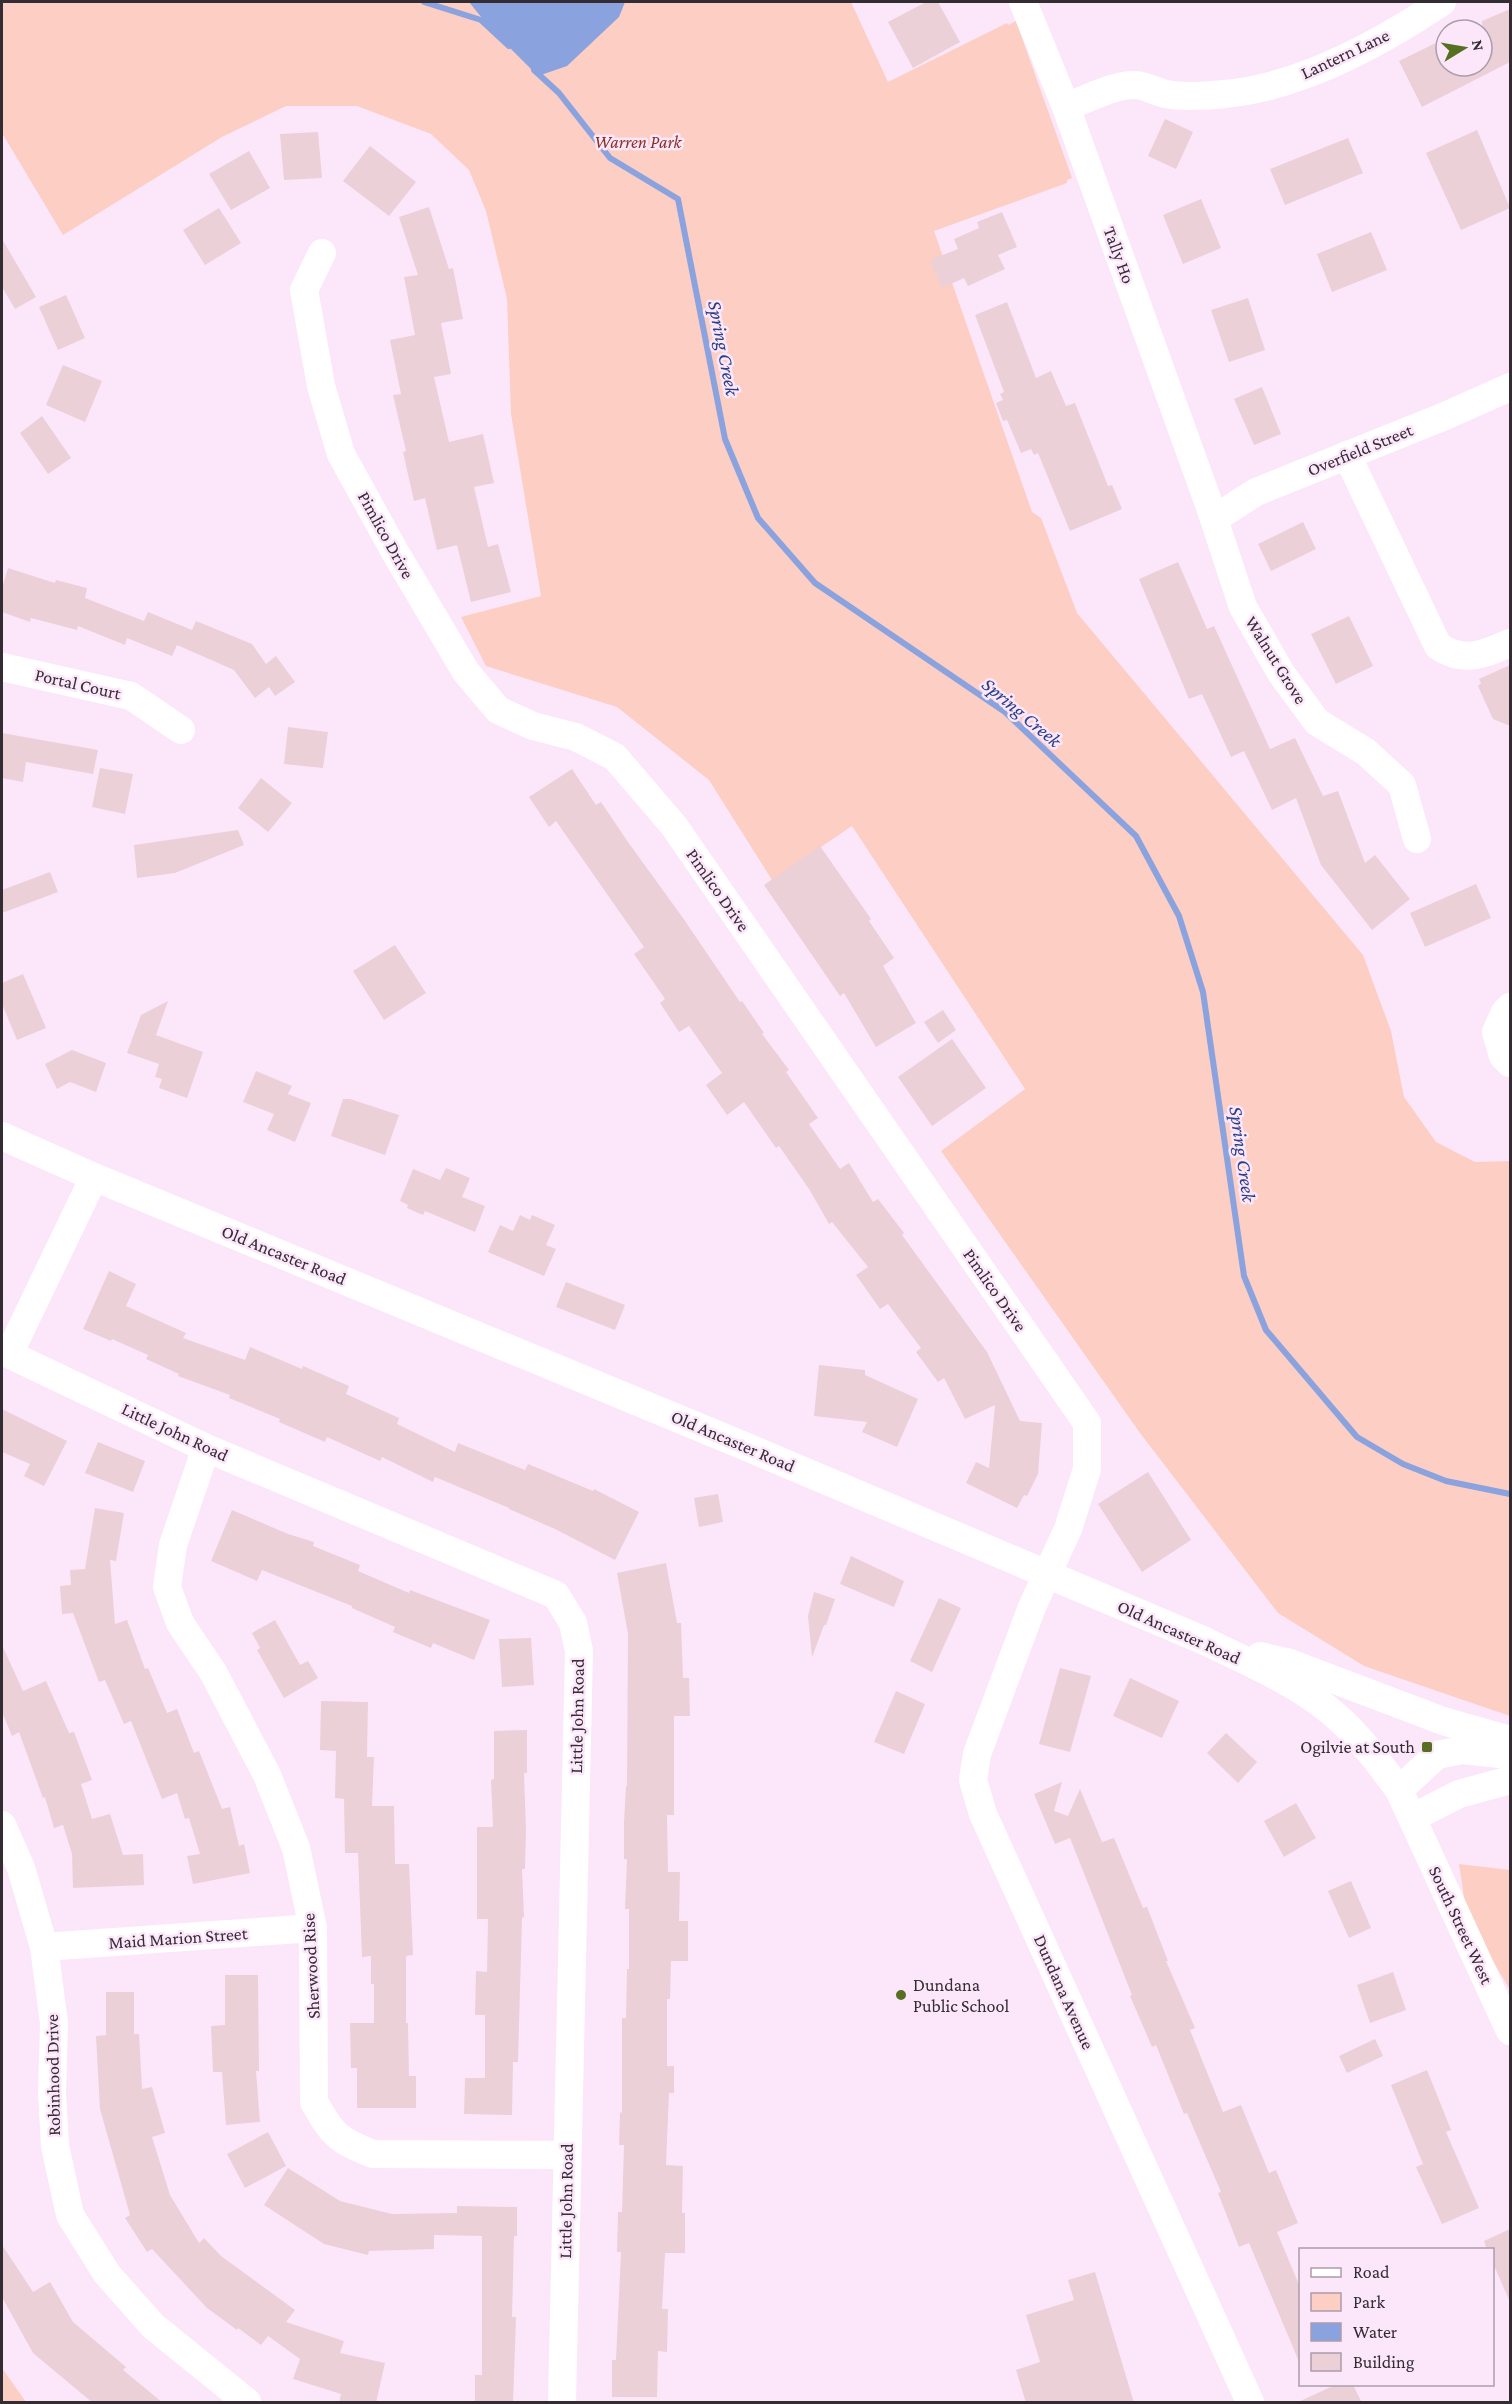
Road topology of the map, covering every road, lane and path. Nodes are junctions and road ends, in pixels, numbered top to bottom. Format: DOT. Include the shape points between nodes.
graph roads {
  1 [pos="1023,2"];
  2 [pos="1442,2"];
  3 [pos="1066,107"];
  4 [pos="322,253"];
  5 [pos="1510,387"];
  6 [pos="1347,455"];
  7 [pos="1211,510"];
  8 [pos="1510,643"];
  9 [pos="2,667"];
  10 [pos="181,730"];
  11 [pos="1417,839"];
  12 [pos="1510,1007"];
  13 [pos="1510,1063"];
  14 [pos="2,1136"];
  15 [pos="93,1177"];
  16 [pos="5,1352"];
  17 [pos="206,1448"];
  18 [pos="1047,1574"];
  19 [pos="1205,1641"];
  20 [pos="1510,1740"];
  21 [pos="1510,1755"];
  22 [pos="1510,1780"];
  23 [pos="1398,1790"];
  24 [pos="1412,1818"];
  25 [pos="2,1825"];
  26 [pos="313,1928"];
  27 [pos="44,1947"];
  28 [pos="1510,2031"];
  29 [pos="567,2155"];
  30 [pos="247,2403"];
  31 [pos="562,2403"];
  32 [pos="1250,2403"];
  1 -- 3 [label="street, Tally Ho"];
  2 -- 3 [label="street, Lantern Lane" via="1408,25 1322,69 1267,86 1226,94 1167,94 1136,85"];
  3 -- 7 [label="street, Tally Ho"];
  4 -- 18 [label="street, Pimlico Drive" via="304,290 321,386 341,454 466,672 498,710 534,726 576,737 615,757 674,826 1087,1423 1087,1469 1068,1529"];
  5 -- 6 [label="street, Overfield Street"];
  6 -- 7 [label="street, Overfield Street" via="1256,492 1225,512"];
  6 -- 8 [label="street" via="1438,646 1467,657"];
  7 -- 11 [label="street, Walnut Grove" via="1243,607 1281,673 1317,722 1366,752 1402,785"];
  9 -- 10 [label="street, Portal Court" via="131,696"];
  12 -- 13 [label="street" via="1496,1032 1503,1056"];
  14 -- 15 [label="street, Old Ancaster Road"];
  15 -- 16 [label="street, Little John Road"];
  15 -- 18 [label="street, Old Ancaster Road"];
  16 -- 17 [label="street, Little John Road"];
  17 -- 26 [label="street, Sherwood Rise" via="173,1545 167,1587 180,1623 213,1672 267,1775 296,1848"];
  17 -- 29 [label="street, Little John Road" via="556,1595 573,1623 579,1651"];
  18 -- 19 [label="street, Old Ancaster Road"];
  18 -- 32 [label="street, Dundana Avenue" via="977,1754 973,1780 983,1814"];
  19 -- 20 [label="street" via="1290,1663 1443,1721"];
  19 -- 23 [label="street, Old Ancaster Road" via="1272,1674 1329,1711 1380,1764"];
  21 -- 23 [label="street" via="1462,1750 1437,1755"];
  22 -- 24 [label="street" via="1459,1794"];
  23 -- 24 [label="street, Old Ancaster Road"];
  24 -- 28 [label="street, South Street West"];
  25 -- 27 [label="street, Robinhood Drive" via="21,1868"];
  26 -- 27 [label="street, Maid Marion Street"];
  26 -- 29 [label="street, Sherwood Rise" via="314,2102 328,2127 346,2144 373,2154"];
  27 -- 30 [label="street, Robinhood Drive" via="54,2023 55,2146 70,2215 107,2274 153,2326"];
  29 -- 31 [label="street, Little John Road"];
}
